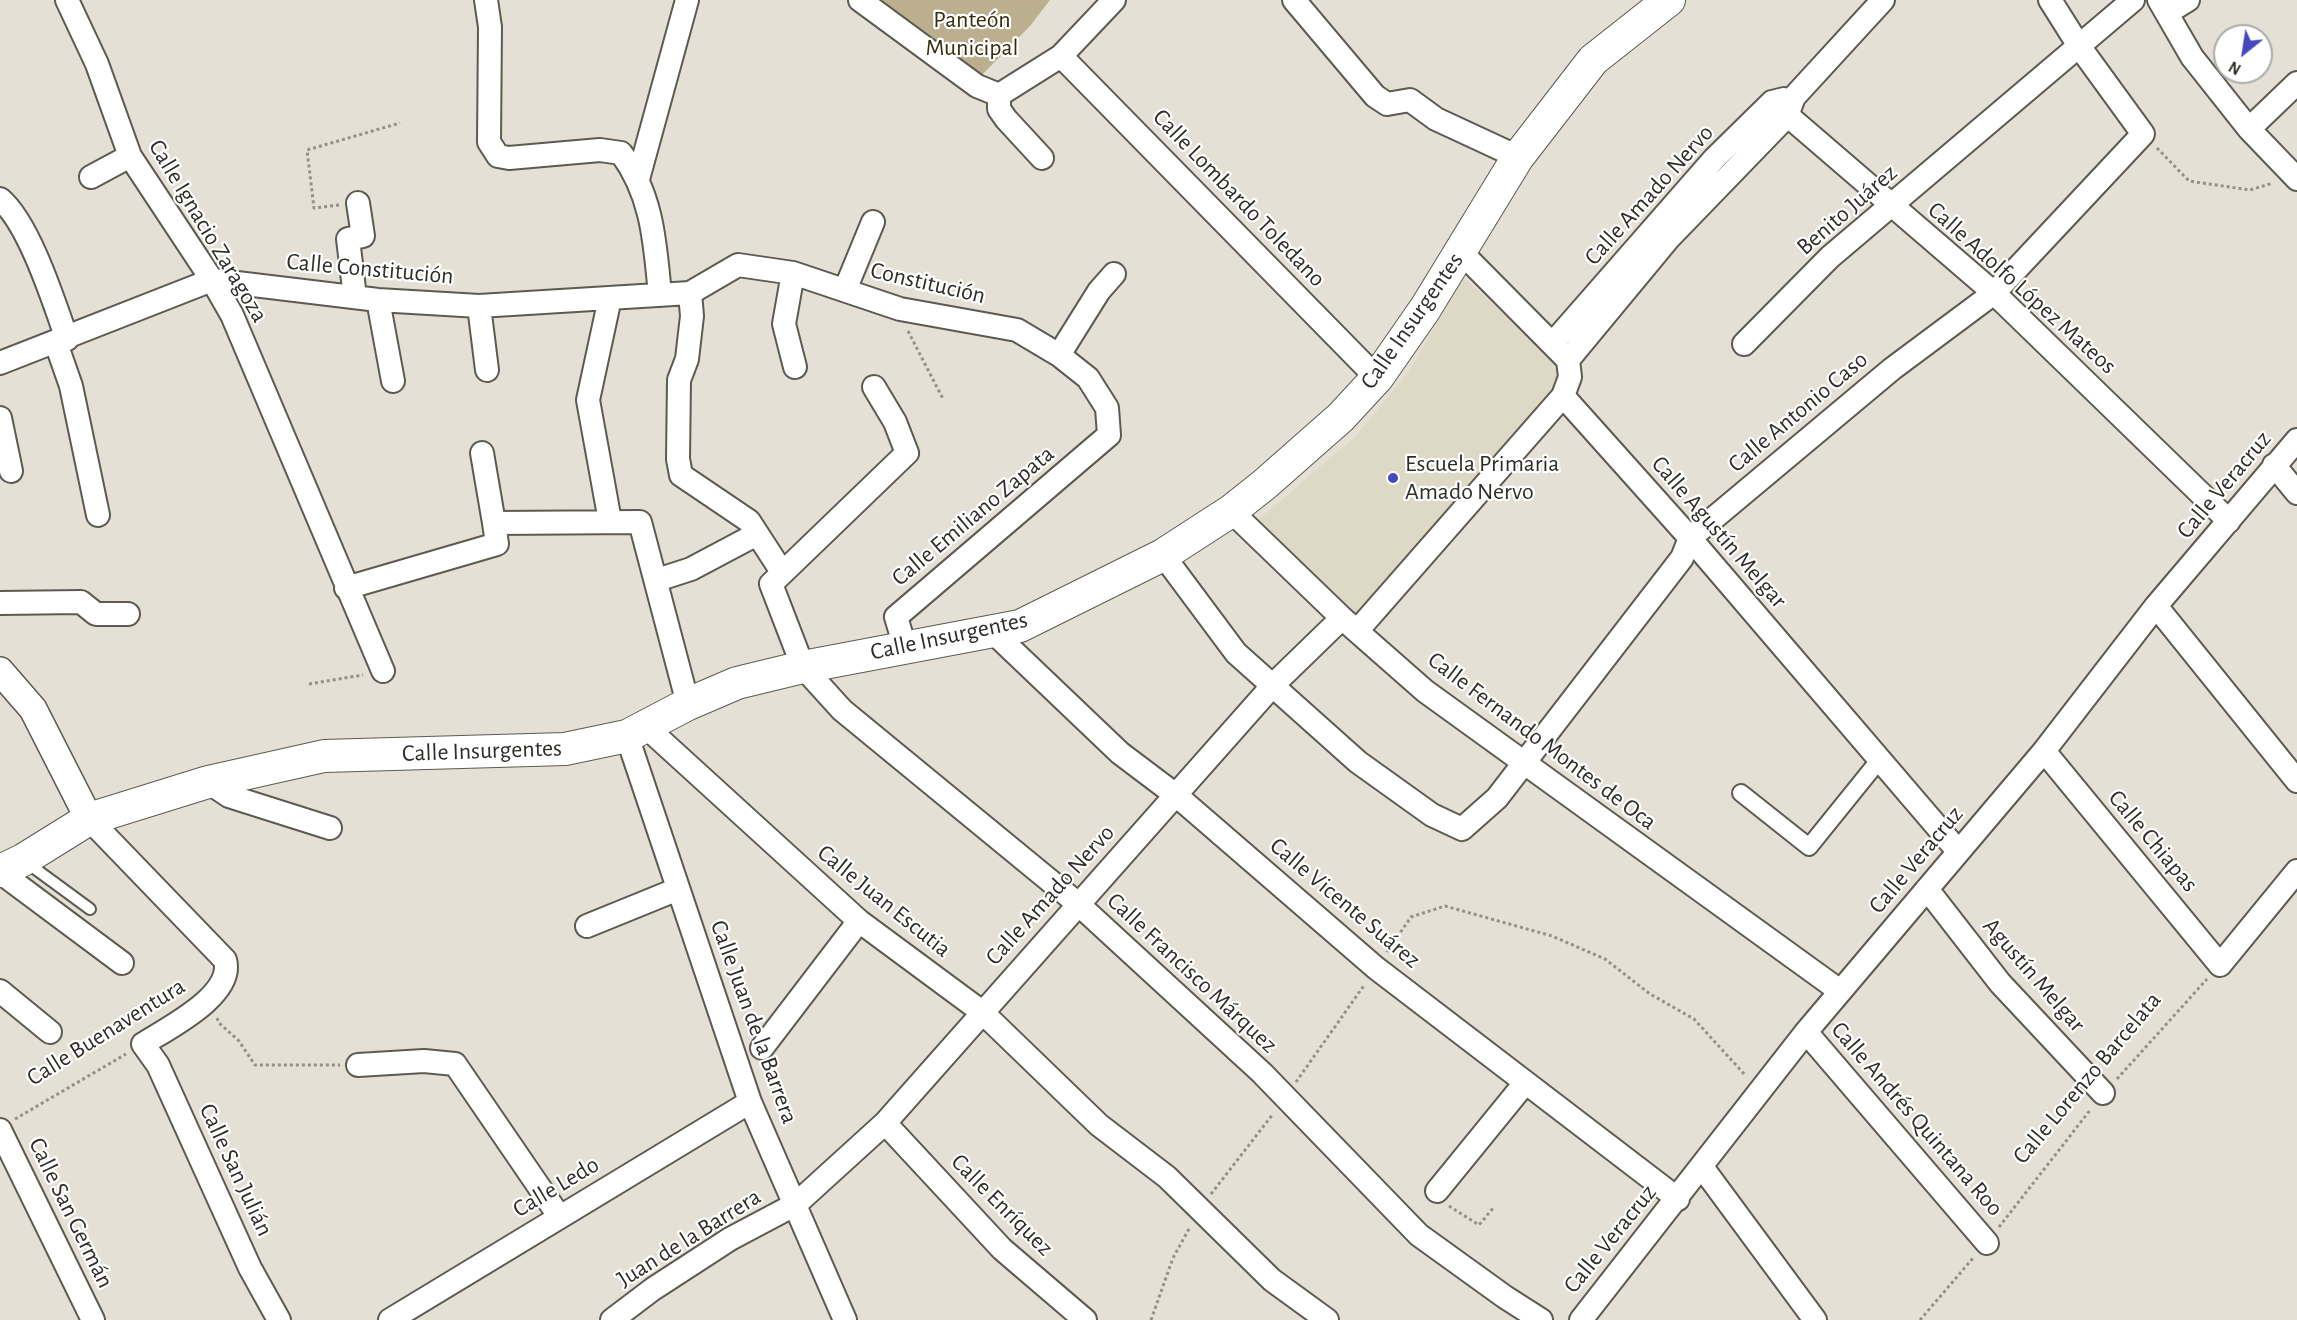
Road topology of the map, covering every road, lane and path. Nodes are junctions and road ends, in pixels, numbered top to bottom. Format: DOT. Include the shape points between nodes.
graph roads {
  1 [pos="67,0"];
  2 [pos="486,0"];
  3 [pos="687,0"];
  4 [pos="860,0"];
  5 [pos="1114,0"];
  6 [pos="1294,0"];
  7 [pos="1669,0"];
  8 [pos="1883,0"];
  9 [pos="2050,0"];
  10 [pos="2133,0"];
  11 [pos="2188,0"];
  12 [pos="2163,6"];
  13 [pos="2079,46"];
  14 [pos="1061,56"];
  15 [pos="2297,83"];
  16 [pos="999,95"];
  17 [pos="1784,105"];
  18 [pos="400,123"];
  19 [pos="2249,129"];
  20 [pos="2143,134"];
  21 [pos="130,156"];
  22 [pos="1518,157"];
  23 [pos="1042,158"];
  24 [pos="2296,176"];
  25 [pos="91,177"];
  26 [pos="638,180"];
  27 [pos="0,199"];
  28 [pos="358,203"];
  29 [pos="1892,206"];
  30 [pos="314,208"];
  31 [pos="873,222"];
  32 [pos="1460,251"];
  33 [pos="793,273"];
  34 [pos="1114,274"];
  35 [pos="212,280"];
  36 [pos="845,290"];
  37 [pos="690,293"];
  38 [pos="1995,293"];
  39 [pos="660,295"];
  40 [pos="355,297"];
  41 [pos="610,298"];
  42 [pos="378,300"];
  43 [pos="479,306"];
  44 [pos="900,309"];
  45 [pos="62,341"];
  46 [pos="1744,344"];
  47 [pos="1561,352"];
  48 [pos="1059,355"];
  49 [pos="0,363"];
  50 [pos="795,367"];
  51 [pos="487,370"];
  52 [pos="1377,378"];
  53 [pos="393,381"];
  54 [pos="874,387"];
  55 [pos="1563,396"];
  56 [pos="943,399"];
  57 [pos="0,418"];
  58 [pos="1109,435"];
  59 [pos="2297,440"];
  60 [pos="482,453"];
  61 [pos="2274,465"];
  62 [pos="11,471"];
  63 [pos="2297,494"];
  64 [pos="1231,511"];
  65 [pos="98,515"];
  66 [pos="609,521"];
  67 [pos="2229,521"];
  68 [pos="494,523"];
  69 [pos="757,534"];
  70 [pos="1690,538"];
  71 [pos="1163,555"];
  72 [pos="782,572"];
  73 [pos="657,580"];
  74 [pos="346,588"];
  75 [pos="0,603"];
  76 [pos="2156,606"];
  77 [pos="128,614"];
  78 [pos="1350,625"];
  79 [pos="992,631"];
  80 [pos="905,647"];
  81 [pos="803,667"];
  82 [pos="0,671"];
  83 [pos="383,671"];
  84 [pos="309,684"];
  85 [pos="1274,684"];
  86 [pos="688,704"];
  87 [pos="636,731"];
  88 [pos="2044,751"];
  89 [pos="1880,759"];
  90 [pos="1523,764"];
  91 [pos="2297,781"];
  92 [pos="208,782"];
  93 [pos="1741,793"];
  94 [pos="1177,796"];
  95 [pos="89,819"];
  96 [pos="330,828"];
  97 [pos="1958,851"];
  98 [pos="8,868"];
  99 [pos="2297,871"];
  100 [pos="678,889"];
  101 [pos="1927,889"];
  102 [pos="1077,903"];
  103 [pos="1445,906"];
  104 [pos="90,909"];
  105 [pos="859,921"];
  106 [pos="587,926"];
  107 [pos="122,963"];
  108 [pos="2220,964"];
  109 [pos="0,991"];
  110 [pos="1840,991"];
  111 [pos="210,999"];
  112 [pos="982,1012"];
  113 [pos="50,1032"];
  114 [pos="1806,1032"];
  115 [pos="143,1044"];
  116 [pos="762,1048"];
  117 [pos="358,1065"];
  118 [pos="1525,1083"];
  119 [pos="1758,1092"];
  120 [pos="2103,1093"];
  121 [pos="750,1102"];
  122 [pos="885,1123"];
  123 [pos="5,1126"];
  124 [pos="1702,1167"];
  125 [pos="1437,1191"];
  126 [pos="1677,1199"];
  127 [pos="796,1204"];
  128 [pos="1494,1207"];
  129 [pos="560,1216"];
  130 [pos="1987,1243"];
  131 [pos="93,1320"];
  132 [pos="279,1320"];
  133 [pos="390,1320"];
  134 [pos="612,1320"];
  135 [pos="845,1320"];
  136 [pos="1085,1320"];
  137 [pos="1327,1320"];
  138 [pos="1541,1320"];
  139 [pos="1581,1320"];
  140 [pos="1815,1320"];
  141 [pos="1920,1320"];
  1 -- 21 [label="street, Calle Ignacio Zaragoza" via="97,64"];
  2 -- 26 [label="street" via="490,27 489,142 498,156 600,150 621,153"];
  3 -- 26 [label="street"];
  4 -- 16 [label="street" via="977,86"];
  5 -- 14 [label="street"];
  6 -- 22 [label="street" via="1375,96 1387,104 1410,100 1436,119"];
  7 -- 22 [label="main road, Calle Insurgentes" via="1593,60"];
  8 -- 17 [label="street, Calle Amado Nervo"];
  9 -- 13 [label="street"];
  10 -- 13 [label="street, Benito Juárez"];
  11 -- 12 [label="street"];
  12 -- 19 [label="street" via="2193,57"];
  13 -- 20 [label="street"];
  13 -- 29 [label="street, Benito Juárez"];
  14 -- 16 [label="street"];
  14 -- 52 [label="street, Calle Lombardo Toledano"];
  15 -- 19 [label="street"];
  16 -- 23 [label="street" via="999,109"];
  17 -- 29 [label="street, Calle Adolfo López Mateos"];
  17 -- 47 [label="street, Calle Amado Nervo" via="1672,222"];
  18 -- 30 [label="path" via="307,150"];
  19 -- 24 [label="street"];
  20 -- 24 [label="path" via="2189,180 2250,190"];
  20 -- 38 [label="street, Calle Antonio Caso"];
  21 -- 25 [label="street"];
  21 -- 35 [label="street, Calle Ignacio Zaragoza"];
  22 -- 32 [label="main road, Calle Insurgentes"];
  26 -- 39 [label="street" via="653,226"];
  27 -- 45 [label="street" via="15,215 51,293"];
  28 -- 40 [label="street" via="363,236 348,239"];
  29 -- 38 [label="street, Calle Adolfo López Mateos"];
  29 -- 46 [label="street, Benito Juárez" via="1830,257"];
  31 -- 36 [label="street"];
  32 -- 47 [label="street"];
  32 -- 52 [label="main road, Calle Insurgentes"];
  33 -- 36 [label="street, Constitución"];
  33 -- 37 [label="street, Constitución" via="738,265"];
  33 -- 50 [label="street" via="784,324"];
  34 -- 48 [label="street"];
  35 -- 40 [label="street, Calle Constitución"];
  35 -- 45 [label="street, Calle Constitución"];
  35 -- 74 [label="street, Calle Ignacio Zaragoza" via="232,315"];
  36 -- 44 [label="street, Constitución"];
  37 -- 39 [label="street, Calle Constitución"];
  37 -- 69 [label="street" via="688,349 679,380 681,475 749,521"];
  38 -- 67 [label="street, Calle Adolfo López Mateos"];
  38 -- 70 [label="street, Calle Antonio Caso" via="1892,369"];
  39 -- 41 [label="street, Calle Constitución"];
  40 -- 42 [label="street, Calle Constitución"];
  41 -- 43 [label="street, Calle Constitución"];
  41 -- 66 [label="street" via="588,400"];
  42 -- 43 [label="street, Calle Constitución"];
  42 -- 53 [label="street"];
  43 -- 51 [label="street"];
  44 -- 48 [label="street, Constitución" via="1017,330"];
  44 -- 56 [label="path" via="915,348"];
  45 -- 49 [label="street, Calle Constitución"];
  45 -- 65 [label="street"];
  47 -- 55 [label="street" via="1570,377"];
  48 -- 58 [label="street, Constitución" via="1088,378 1107,408"];
  52 -- 64 [label="main road, Calle Insurgentes" via="1341,417"];
  54 -- 72 [label="street" via="907,453"];
  55 -- 70 [label="street, Calle Agustín Melgar"];
  55 -- 78 [label="street, Calle Amado Nervo"];
  57 -- 62 [label="street"];
  58 -- 80 [label="street, Calle Emiliano Zapata" via="896,617"];
  59 -- 61 [label="street, Calle Veracruz"];
  60 -- 68 [label="street"];
  61 -- 63 [label="street"];
  61 -- 67 [label="street, Calle Veracruz"];
  64 -- 71 [label="main road, Calle Insurgentes"];
  64 -- 78 [label="street, Calle Fernando Montes de Oca"];
  66 -- 68 [label="street"];
  66 -- 73 [label="street" via="640,522"];
  67 -- 76 [label="street, Calle Veracruz"];
  68 -- 74 [label="street" via="497,544"];
  69 -- 72 [label="street"];
  69 -- 73 [label="street" via="691,569"];
  70 -- 89 [label="street, Calle Agustín Melgar"];
  70 -- 90 [label="street, Calle Antonio Caso" via="1682,558"];
  71 -- 79 [label="main road, Calle Insurgentes" via="1020,626"];
  71 -- 85 [label="street" via="1236,653"];
  72 -- 81 [label="street" via="771,584"];
  73 -- 86 [label="street"];
  74 -- 83 [label="street, Calle Ignacio Zaragoza"];
  75 -- 77 [label="street" via="81,602 96,614"];
  76 -- 88 [label="street, Calle Veracruz"];
  76 -- 91 [label="street"];
  78 -- 85 [label="street, Calle Amado Nervo"];
  78 -- 90 [label="street, Calle Fernando Montes de Oca" via="1425,691"];
  79 -- 80 [label="main road, Calle Insurgentes"];
  79 -- 94 [label="street, Calle Vicente Suárez" via="1120,753"];
  80 -- 81 [label="main road, Calle Insurgentes"];
  81 -- 86 [label="main road, Calle Insurgentes" via="737,682"];
  81 -- 102 [label="street, Calle Francisco Márquez" via="842,711"];
  82 -- 95 [label="street" via="33,709"];
  83 -- 84 [label="path"];
  85 -- 90 [label="street, Calle Antonio Caso" via="1358,762 1432,815 1462,828 1497,798"];
  85 -- 94 [label="street, Calle Amado Nervo"];
  86 -- 87 [label="main road, Calle Insurgentes"];
  87 -- 92 [label="main road, Calle Insurgentes" via="565,749 324,756"];
  87 -- 100 [label="street, Calle Juan de la Barrera"];
  87 -- 105 [label="street, Calle Juan Escutia"];
  88 -- 97 [label="street, Calle Veracruz"];
  88 -- 108 [label="street, Calle Chiapas"];
  89 -- 93 [label="street" via="1809,847"];
  89 -- 97 [label="street, Calle Agustín Melgar"];
  90 -- 110 [label="street, Calle Fernando Montes de Oca"];
  92 -- 95 [label="main road, Calle Insurgentes"];
  92 -- 96 [label="street" via="229,796"];
  94 -- 102 [label="street, Calle Amado Nervo"];
  94 -- 118 [label="street, Calle Vicente Suárez" via="1376,968"];
  95 -- 98 [label="main road, Calle Insurgentes"];
  95 -- 111 [label="street, Calle Buenaventura" via="225,960 228,969"];
  97 -- 101 [label="street, Calle Veracruz"];
  98 -- 104 [label="lane"];
  98 -- 107 [label="street"];
  99 -- 108 [label="street"];
  100 -- 106 [label="street"];
  100 -- 121 [label="street, Calle Juan de la Barrera"];
  101 -- 110 [label="street, Calle Veracruz"];
  101 -- 120 [label="street, Agustín Melgar" via="2000,983"];
  102 -- 112 [label="street, Calle Amado Nervo"];
  102 -- 138 [label="street, Calle Francisco Márquez" via="1262,1074 1419,1235"];
  103 -- 119 [label="path" via="1552,936 1605,958 1650,994 1694,1019"];
  105 -- 112 [label="street, Calle Juan Escutia"];
  105 -- 116 [label="street"];
  108 -- 120 [label="path, Calle Lorenzo Barcelata"];
  109 -- 113 [label="street"];
  110 -- 114 [label="street, Calle Veracruz"];
  111 -- 115 [label="street, Calle Buenaventura"];
  111 -- 117 [label="path" via="219,1023 239,1041 255,1065"];
  112 -- 122 [label="street, Calle Amado Nervo"];
  112 -- 137 [label="street, Calle Juan Escutia" via="1099,1125 1167,1177 1272,1280"];
  114 -- 119 [label="street, Calle Veracruz"];
  114 -- 130 [label="street, Calle Andrés Quintana Roo"];
  115 -- 123 [label="path, Calle Buenaventura"];
  115 -- 132 [label="street, Calle San Julián" via="158,1065 250,1268"];
  117 -- 129 [label="street" via="424,1060 455,1064"];
  118 -- 125 [label="street"];
  118 -- 126 [label="street, Calle Vicente Suárez"];
  119 -- 124 [label="street, Calle Veracruz"];
  120 -- 130 [label="path, Calle Lorenzo Barcelata"];
  121 -- 127 [label="street, Calle Juan de la Barrera"];
  121 -- 129 [label="street, Calle Ledo"];
  122 -- 127 [label="street, Calle Amado Nervo"];
  122 -- 136 [label="street, Calle Enríquez" via="1002,1249"];
  123 -- 131 [label="street, Calle San Germán"];
  124 -- 126 [label="street, Calle Veracruz"];
  124 -- 140 [label="street"];
  125 -- 128 [label="path" via="1434,1196 1479,1225"];
  126 -- 139 [label="street, Calle Veracruz"];
  127 -- 134 [label="street, Juan de la Barrera" via="730,1239"];
  127 -- 135 [label="street, Calle Juan de la Barrera"];
  129 -- 133 [label="street, Calle Ledo"];
  130 -- 141 [label="path, Calle Lorenzo Barcelata"];
}
